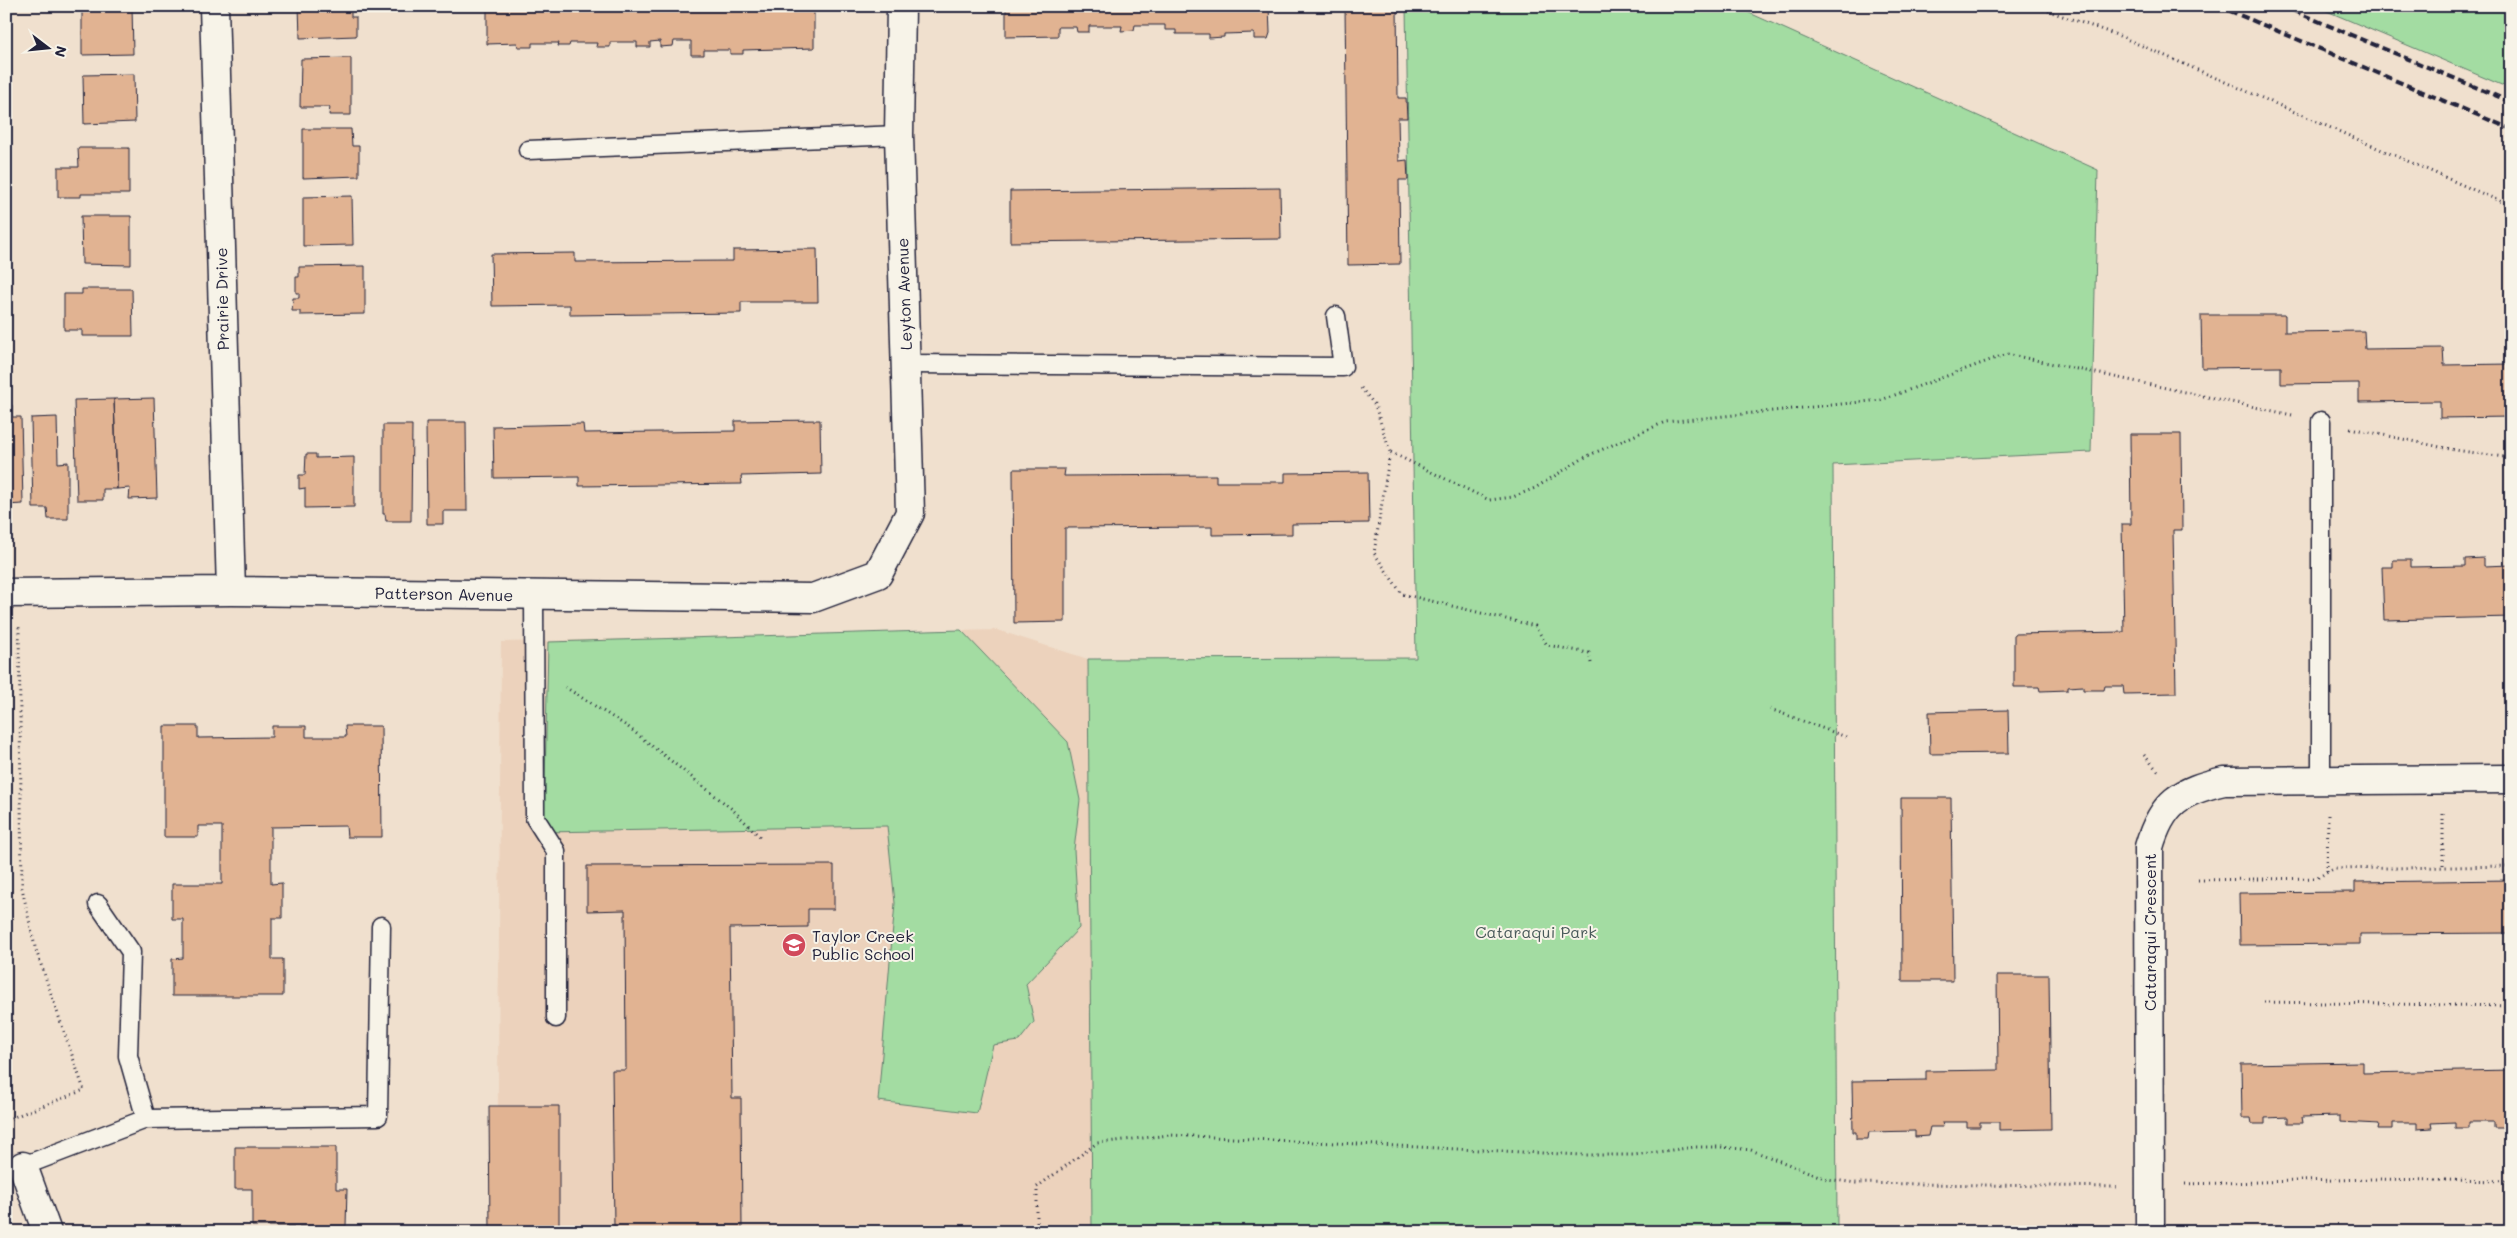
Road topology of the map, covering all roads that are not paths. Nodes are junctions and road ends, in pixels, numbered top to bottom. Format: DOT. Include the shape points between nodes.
graph roads {
  1 [pos="214,6"];
  2 [pos="901,6"];
  3 [pos="899,135"];
  4 [pos="528,150"];
  5 [pos="1336,316"];
  6 [pos="906,364"];
  7 [pos="2321,422"];
  8 [pos="878,574"];
  9 [pos="231,591"];
  10 [pos="13,593"];
  11 [pos="534,596"];
  12 [pos="2511,779"];
  13 [pos="2321,780"];
  14 [pos="98,904"];
  15 [pos="380,926"];
  16 [pos="556,1018"];
  17 [pos="146,1118"];
  18 [pos="23,1166"];
  19 [pos="47,1232"];
  20 [pos="2150,1232"];
  1 -- 9 [label="street, Prairie Drive"];
  2 -- 3 [label="street, Leyton Avenue"];
  3 -- 4 [label="lane"];
  3 -- 6 [label="street, Leyton Avenue"];
  5 -- 6 [label="lane" via="1343,367"];
  6 -- 8 [label="street, Leyton Avenue" via="910,513"];
  7 -- 13 [label="lane"];
  8 -- 11 [label="street, Patterson Avenue" via="813,598"];
  9 -- 10 [label="street, Patterson Avenue"];
  9 -- 11 [label="street, Patterson Avenue"];
  11 -- 16 [label="lane" via="535,818 556,851"];
  12 -- 13 [label="street, Cataraqui Crescent"];
  13 -- 20 [label="street, Cataraqui Crescent" via="2224,781 2196,787 2181,795 2164,811 2155,826 2149,846 2148,891"];
  14 -- 17 [label="lane" via="131,952 128,1056"];
  15 -- 17 [label="lane" via="378,1116"];
  17 -- 18 [label="lane"];
  18 -- 19 [label="street"];
}
